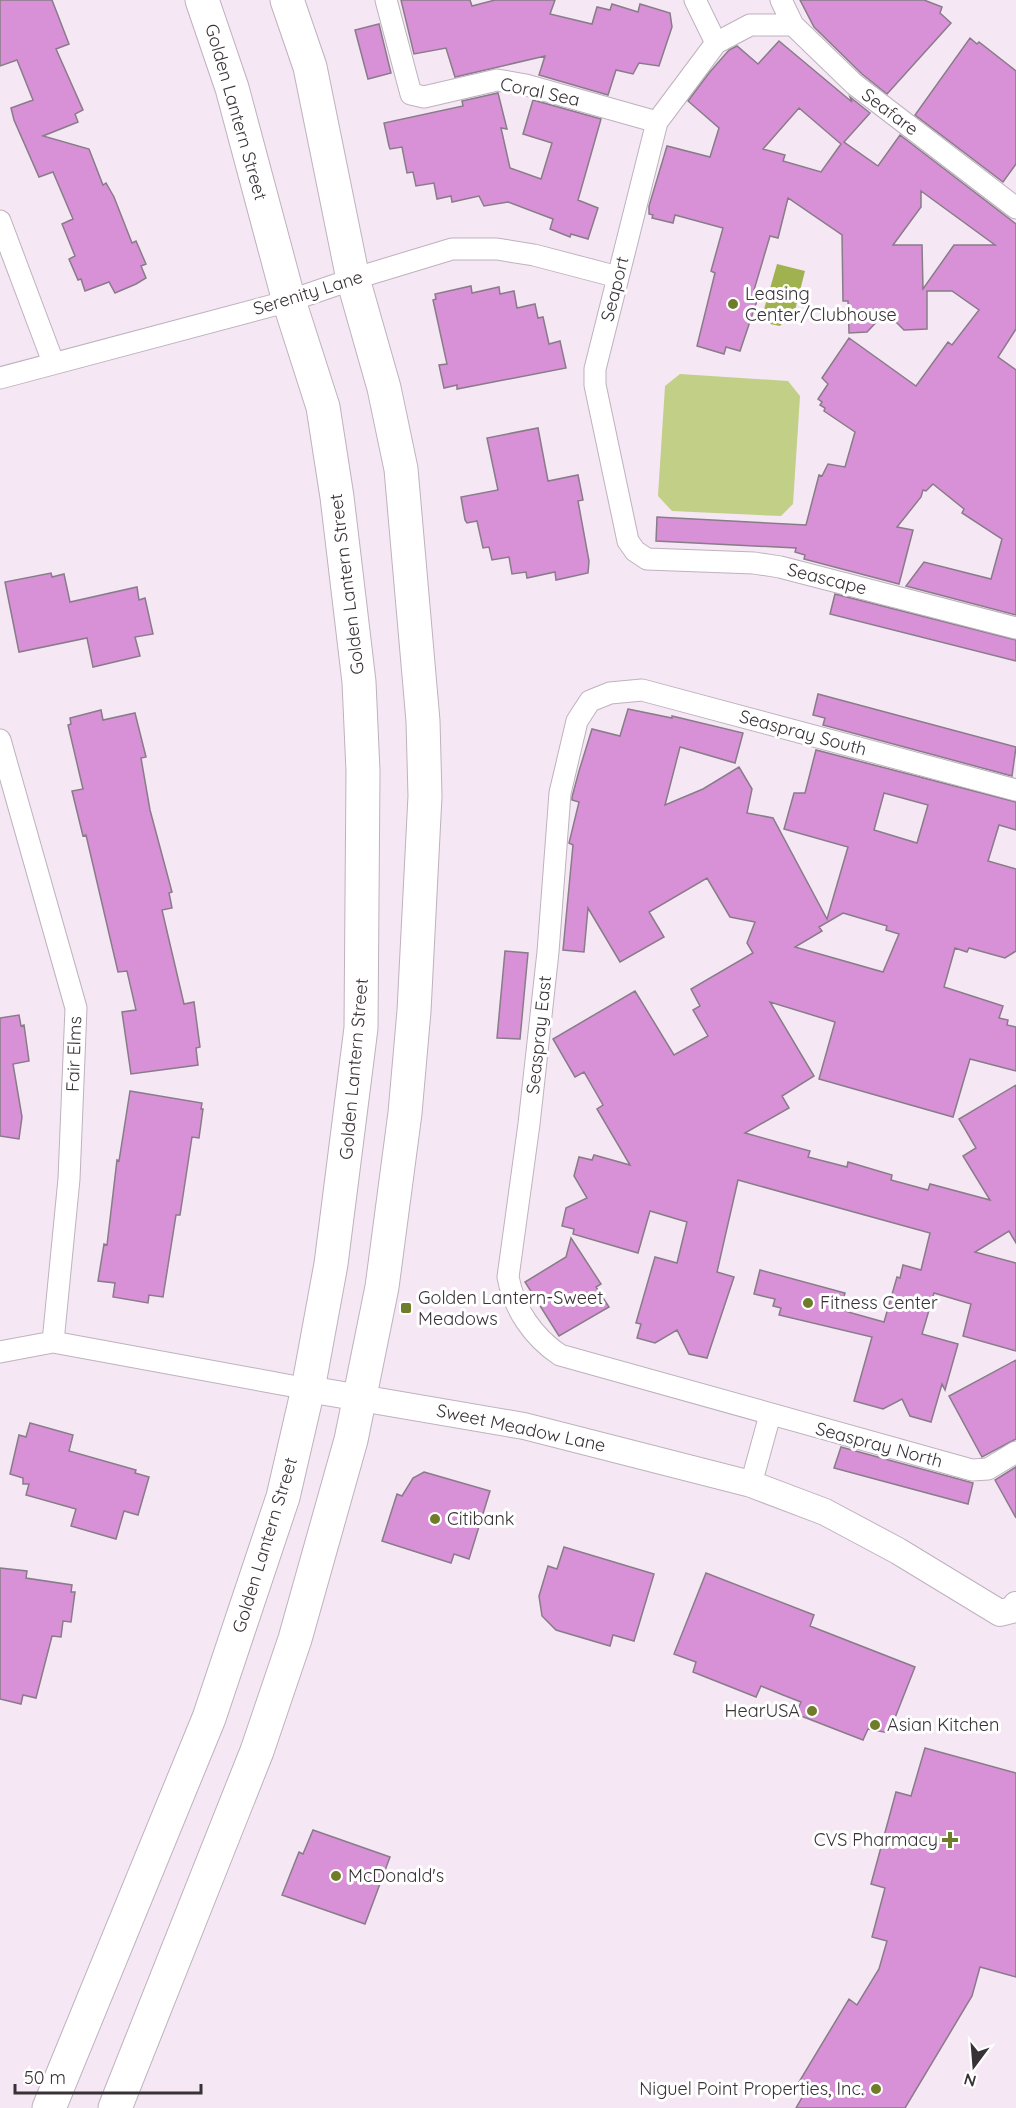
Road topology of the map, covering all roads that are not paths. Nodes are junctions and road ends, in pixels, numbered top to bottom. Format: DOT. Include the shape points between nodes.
graph roads {
  1 [pos="202,0"];
  2 [pos="287,0"];
  3 [pos="386,0"];
  4 [pos="695,0"];
  5 [pos="781,0"];
  6 [pos="793,26"];
  7 [pos="716,43"];
  8 [pos="657,122"];
  9 [pos="1016,208"];
  10 [pos="0,221"];
  11 [pos="618,277"];
  12 [pos="352,279"];
  13 [pos="289,301"];
  14 [pos="53,362"];
  15 [pos="0,378"];
  16 [pos="635,551"];
  17 [pos="1016,628"];
  18 [pos="590,700"];
  19 [pos="0,740"];
  20 [pos="1016,790"];
  21 [pos="53,1342"];
  22 [pos="0,1352"];
  23 [pos="560,1355"];
  24 [pos="308,1389"];
  25 [pos="360,1398"];
  26 [pos="770,1415"];
  27 [pos="1016,1452"];
  28 [pos="751,1484"];
  29 [pos="1014,1608"];
  30 [pos="49,2108"];
  31 [pos="115,2108"];
  1 -- 13 [label="main road, Golden Lantern Street" via="232,88"];
  2 -- 12 [label="main road" via="310,67"];
  3 -- 8 [label="street, Coral Sea" via="411,94 424,97 497,80"];
  4 -- 7 [label="street"];
  5 -- 6 [label="street, Seafare"];
  6 -- 7 [label="street, Seaport" via="750,25"];
  6 -- 9 [label="street, Seafare" via="854,84"];
  7 -- 8 [label="street, Seaport"];
  8 -- 11 [label="street, Seaport"];
  10 -- 14 [label="street"];
  11 -- 12 [label="street, Serenity Lane" via="534,255 497,249 452,249"];
  11 -- 16 [label="street, Seaport" via="595,369 595,385 628,541"];
  12 -- 13 [label="street, Serenity Lane"];
  12 -- 25 [label="main road" via="384,388 400,469 417,636 424,796 405,1113 382,1287"];
  13 -- 14 [label="street, Serenity Lane"];
  13 -- 24 [label="main road, Golden Lantern Street" via="323,407 349,591 363,771 361,1028 343,1187"];
  14 -- 15 [label="street, Serenity Lane"];
  16 -- 17 [label="street, Seascape" via="647,559 754,562 780,567"];
  18 -- 20 [label="street, Seaspray South" via="610,693 642,690"];
  18 -- 23 [label="street, Seaspray East" via="576,721 560,793 548,952 508,1277 512,1299 543,1343"];
  19 -- 21 [label="street, Fair Elms" via="76,1008 69,1179"];
  21 -- 22 [label="street, Sweet Meadow Lane"];
  21 -- 24 [label="street, Sweet Meadow Lane"];
  23 -- 26 [label="street, Seaspray North"];
  24 -- 25 [label="street, Sweet Meadow Lane"];
  24 -- 30 [label="main road, Golden Lantern Street" via="283,1497 209,1718"];
  25 -- 28 [label="street, Sweet Meadow Lane" via="548,1431"];
  25 -- 31 [label="main road" via="295,1639 257,1751"];
  26 -- 27 [label="street, Seaspray North" via="972,1470 988,1468"];
  26 -- 28 [label="street"];
  28 -- 29 [label="street, Sweet Meadow Lane" via="825,1512 1000,1613"];
}
